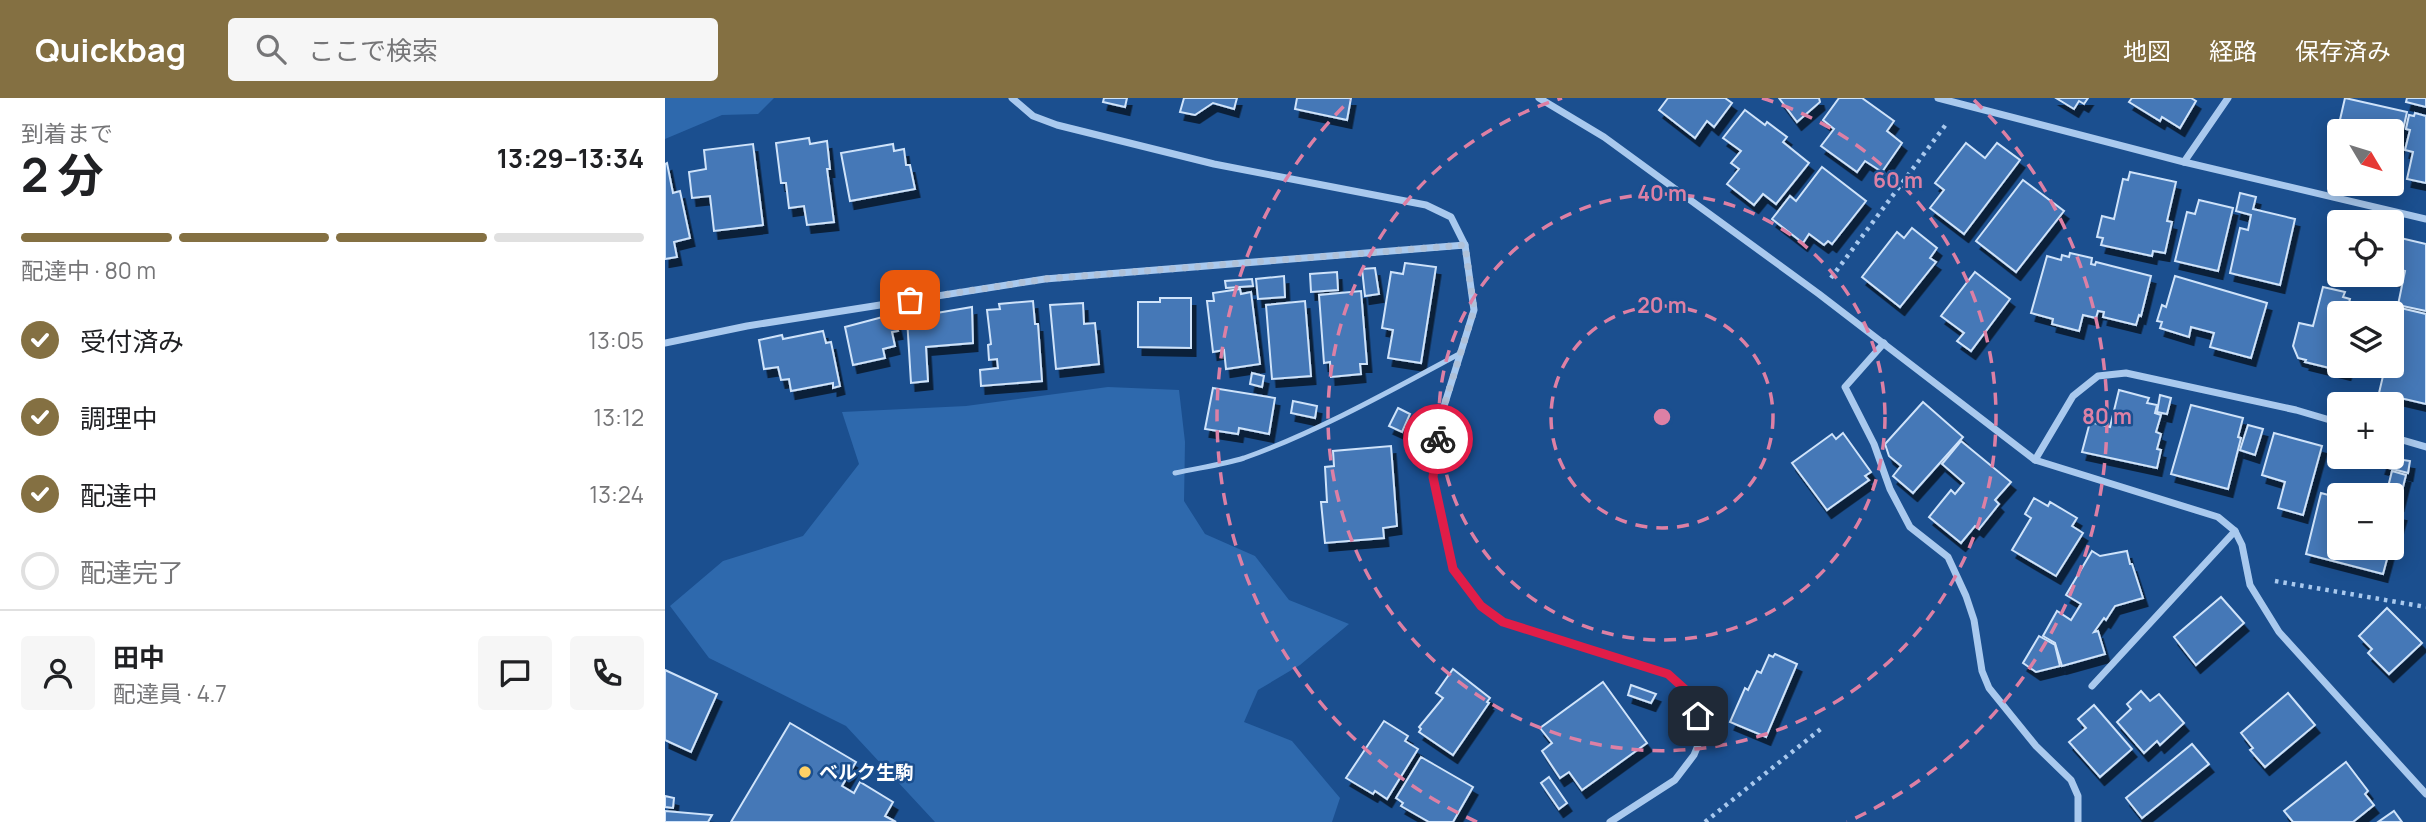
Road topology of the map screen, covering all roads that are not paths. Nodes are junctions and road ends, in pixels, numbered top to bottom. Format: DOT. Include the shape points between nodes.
graph roads {
  1 [pos="1012,98"];
  2 [pos="1539,98"];
  3 [pos="1937,98"];
  4 [pos="2228,98"];
  5 [pos="1963,102"];
  6 [pos="2184,162"];
  7 [pos="2426,219"];
  8 [pos="1465,245"];
  9 [pos="665,343"];
  10 [pos="1884,343"];
  11 [pos="1459,354"];
  12 [pos="2327,419"];
  13 [pos="2404,441"];
  14 [pos="2426,447"];
  15 [pos="2035,460"];
  16 [pos="1175,473"];
  17 [pos="2235,531"];
  18 [pos="2092,686"];
  19 [pos="2426,794"];
  20 [pos="1610,822"];
  21 [pos="2078,822"];
  1 -- 8 [label="street" via="1033,116 1057,125 1214,164 1426,205 1451,218"];
  2 -- 10 [label="street" via="1604,137"];
  3 -- 5 [label="street"];
  4 -- 6 [label="street"];
  5 -- 6 [label="street"];
  6 -- 7 [label="street"];
  8 -- 9 [label="street" via="1045,279"];
  8 -- 11 [label="street" via="1474,310"];
  10 -- 15 [label="street"];
  10 -- 21 [label="street" via="1845,387 1910,527 1948,557 1974,620 1989,688 2036,747 2071,780 2078,796"];
  11 -- 16 [label="lane" via="1255,453"];
  11 -- 20 [label="street" via="1440,419 1433,477 1453,569 1481,606 1503,622 1668,674 1688,692 1698,716 1703,733 1694,755 1675,780"];
  12 -- 15 [label="street" via="2126,373 2098,376 2073,396"];
  13 -- 14 [label="street"];
  15 -- 17 [label="street" via="2218,517"];
  17 -- 18 [label="street"];
  17 -- 19 [label="street" via="2249,585 2279,632"];
}
